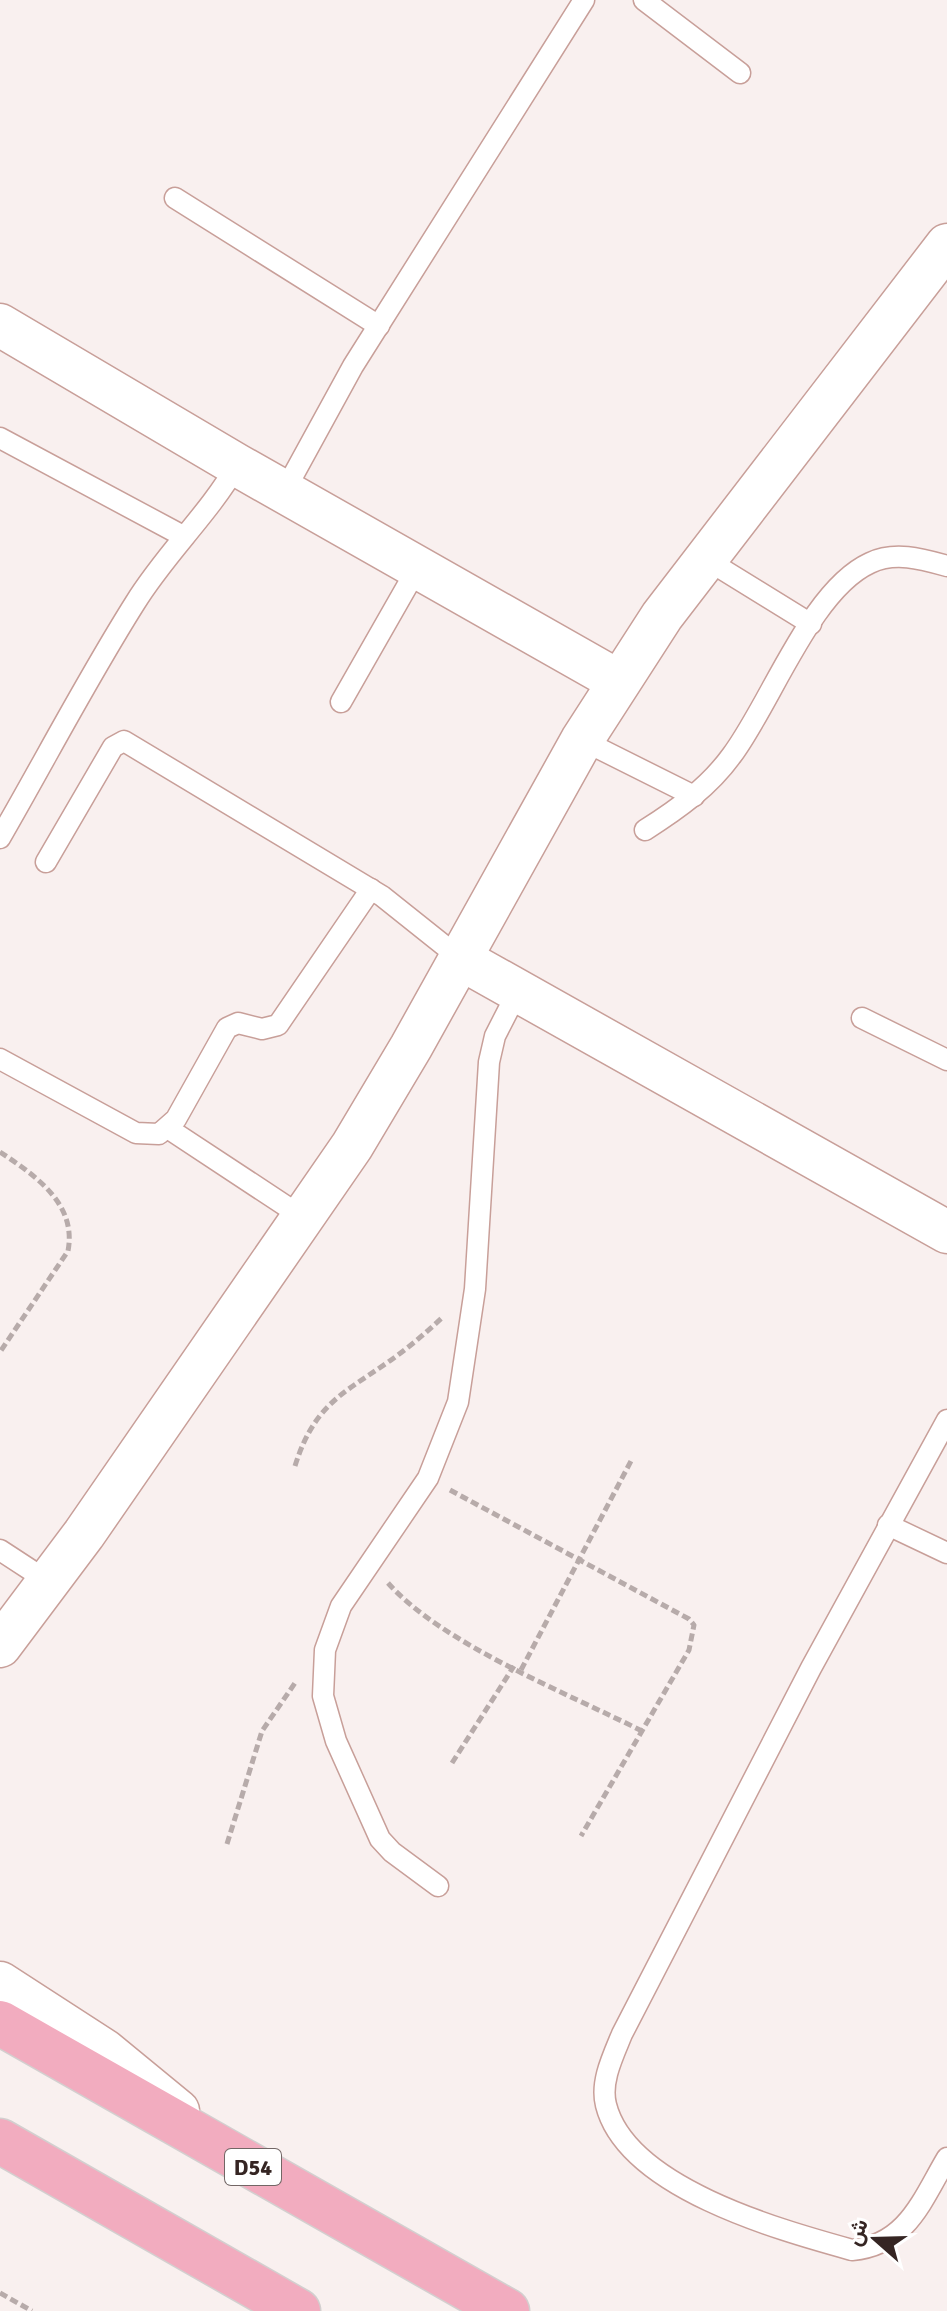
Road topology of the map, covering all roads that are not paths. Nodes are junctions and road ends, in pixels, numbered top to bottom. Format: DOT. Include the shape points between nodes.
graph roads {
  1 [pos="584,0"];
  2 [pos="644,0"];
  3 [pos="740,73"];
  4 [pos="175,198"];
  5 [pos="941,265"];
  6 [pos="0,325"];
  7 [pos="379,326"];
  8 [pos="0,438"];
  9 [pos="237,465"];
  10 [pos="284,492"];
  11 [pos="183,536"];
  12 [pos="704,558"];
  13 [pos="947,566"];
  14 [pos="418,567"];
  15 [pos="811,624"];
  16 [pos="618,681"];
  17 [pos="341,702"];
  18 [pos="582,740"];
  19 [pos="694,796"];
  20 [pos="645,830"];
  21 [pos="0,838"];
  22 [pos="46,862"];
  23 [pos="371,889"];
  24 [pos="461,959"];
  25 [pos="519,989"];
  26 [pos="862,1018"];
  27 [pos="0,1059"];
  28 [pos="947,1060"];
  29 [pos="169,1129"];
  30 [pos="304,1218"];
  31 [pos="947,1232"];
  32 [pos="947,1420"];
  33 [pos="888,1525"];
  34 [pos="0,1550"];
  35 [pos="947,1553"];
  36 [pos="49,1582"];
  37 [pos="0,1646"];
  38 [pos="438,1886"];
  39 [pos="0,1983"];
  40 [pos="0,2023"];
  41 [pos="0,2141"];
  42 [pos="213,2145"];
  43 [pos="947,2158"];
  44 [pos="298,2311"];
  45 [pos="507,2311"];
  1 -- 7 [label="lane"];
  2 -- 3 [label="lane"];
  4 -- 7 [label="lane"];
  5 -- 12 [label="street"];
  6 -- 9 [label="street"];
  7 -- 10 [label="lane"];
  8 -- 11 [label="lane"];
  9 -- 10 [label="street"];
  9 -- 11 [label="lane" via="217,500"];
  10 -- 14 [label="street"];
  11 -- 21 [label="lane" via="134,603"];
  12 -- 15 [label="lane"];
  12 -- 16 [label="street"];
  13 -- 15 [label="lane" via="908,556 871,562 840,584"];
  14 -- 16 [label="street"];
  14 -- 17 [label="lane"];
  15 -- 19 [label="lane" via="733,754"];
  16 -- 18 [label="street"];
  18 -- 19 [label="lane"];
  18 -- 24 [label="street"];
  19 -- 20 [label="lane"];
  22 -- 23 [label="lane" via="113,747 124,741"];
  23 -- 24 [label="lane"];
  23 -- 29 [label="lane" via="278,1025 262,1029 238,1023 227,1028"];
  24 -- 25 [label="street"];
  24 -- 30 [label="street"];
  25 -- 31 [label="street"];
  25 -- 38 [label="lane" via="495,1036 489,1062 475,1289 458,1402 428,1478 341,1606 325,1650 323,1696 336,1741 380,1839"];
  26 -- 28 [label="lane"];
  27 -- 29 [label="lane" via="136,1133 147,1136"];
  29 -- 30 [label="lane"];
  30 -- 36 [label="street"];
  32 -- 33 [label="lane"];
  33 -- 35 [label="lane"];
  33 -- 43 [label="lane" via="622,2034 606,2080 606,2104 614,2125 640,2156 683,2188 744,2215 852,2250 893,2239"];
  34 -- 36 [label="lane"];
  36 -- 37 [label="street"];
  39 -- 42 [label="street" via="105,2051"];
  40 -- 42 [label="highway, D54"];
  41 -- 44 [label="highway"];
  42 -- 45 [label="highway, D54"];
}
